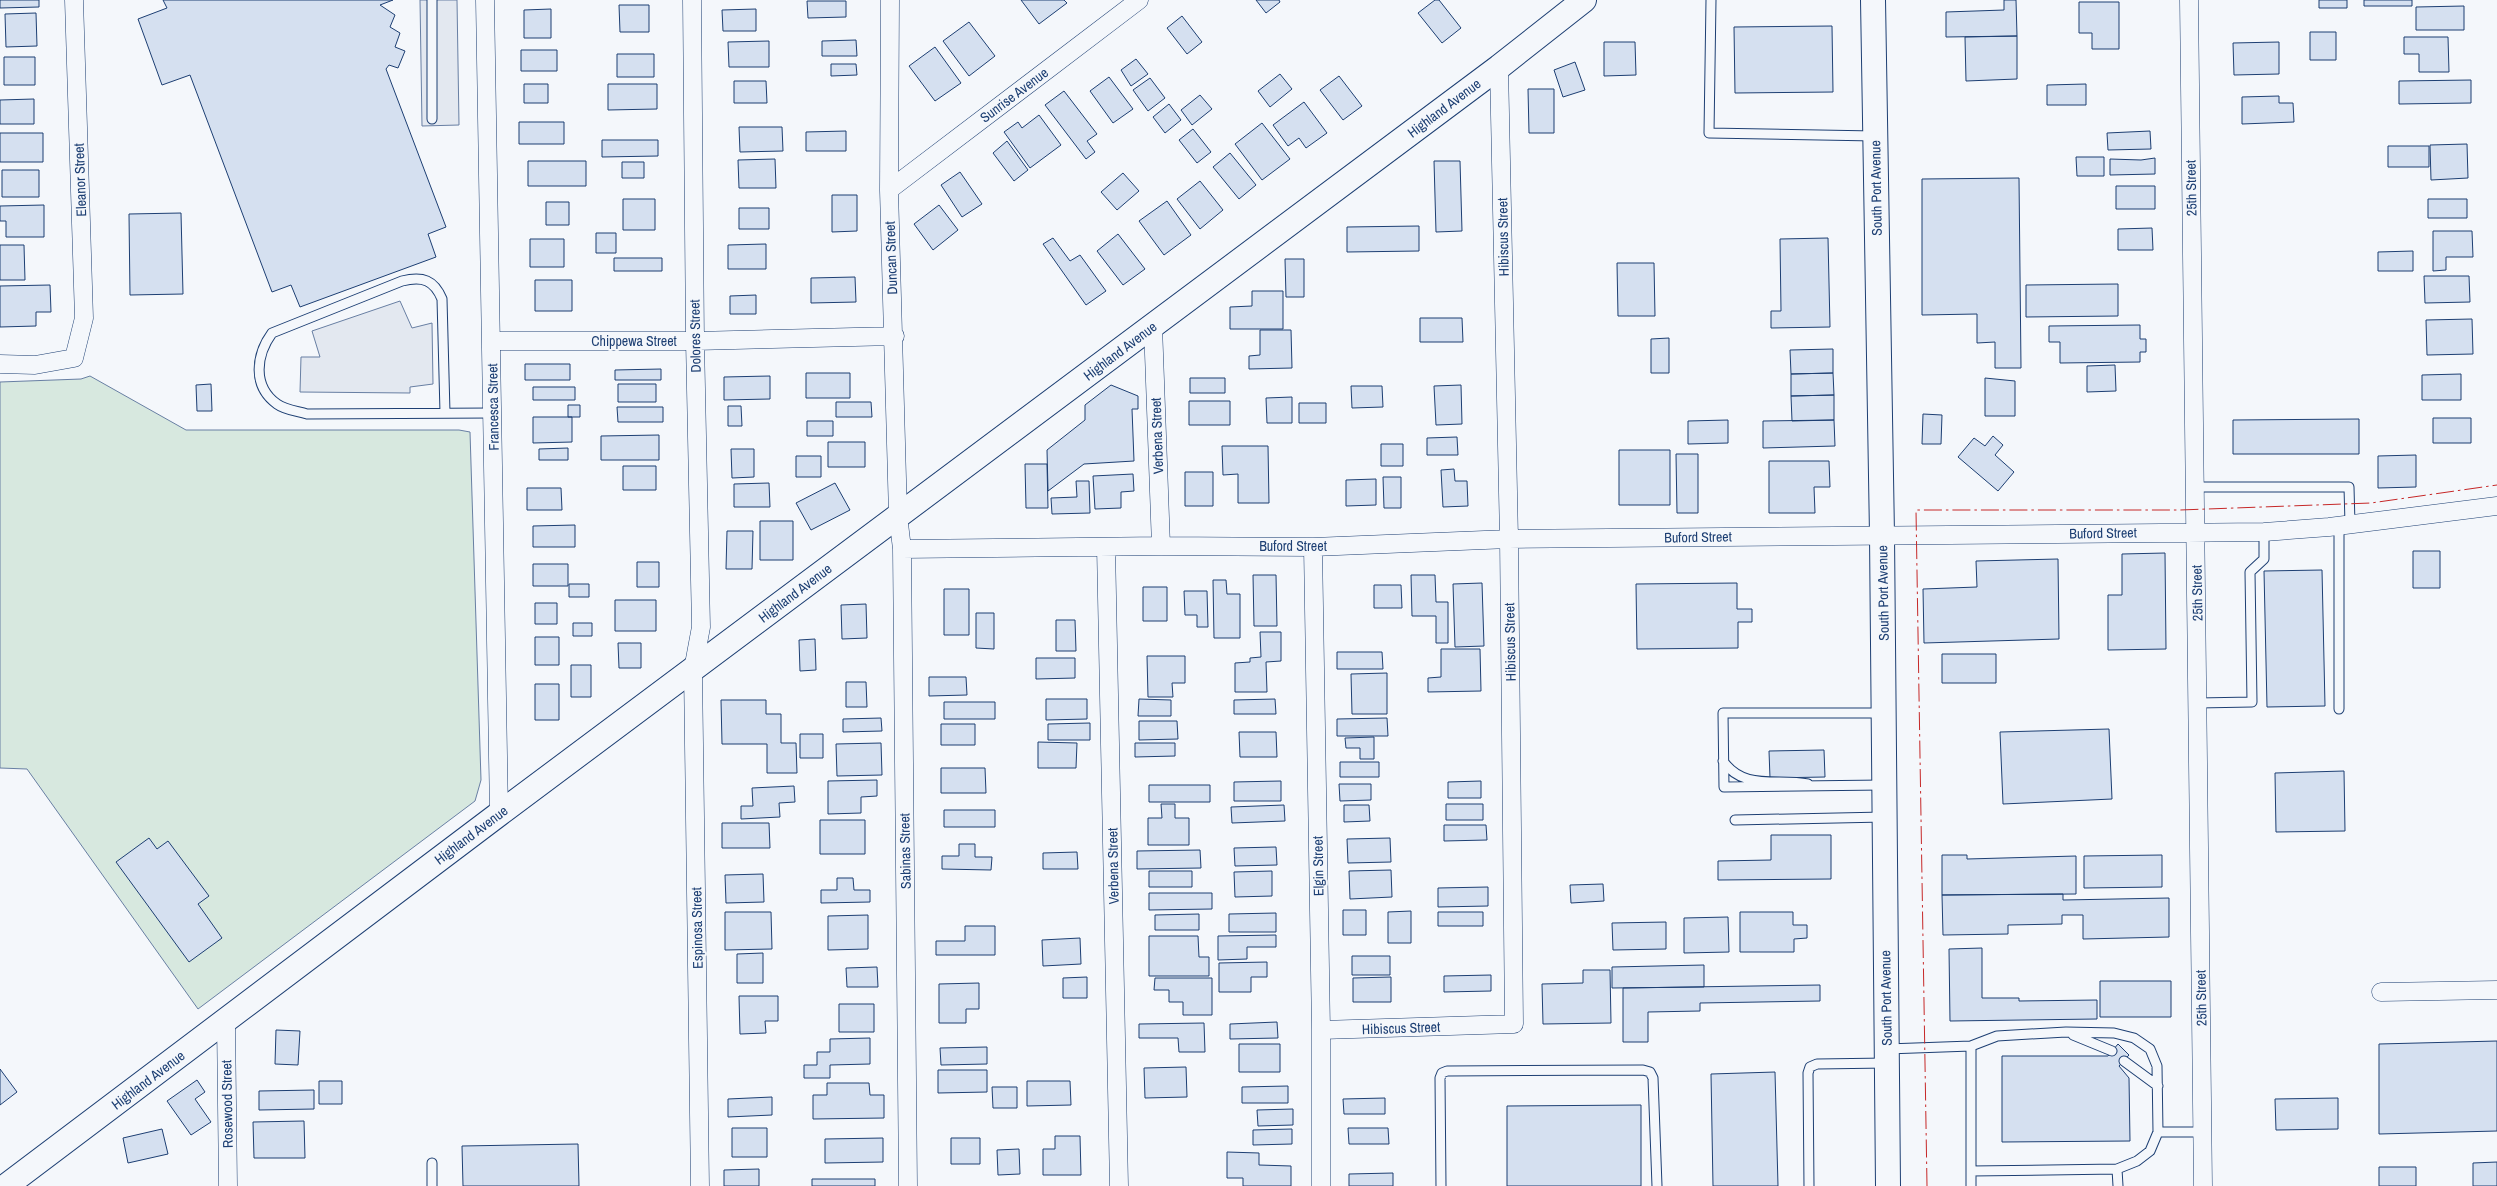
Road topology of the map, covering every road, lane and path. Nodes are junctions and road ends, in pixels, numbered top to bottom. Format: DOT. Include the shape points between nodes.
graph roads {
  1 [pos="74,0"];
  2 [pos="432,0"];
  3 [pos="485,0"];
  4 [pos="692,0"];
  5 [pos="890,0"];
  6 [pos="1139,0"];
  7 [pos="1584,0"];
  8 [pos="1710,0"];
  9 [pos="1873,0"];
  10 [pos="2189,0"];
  11 [pos="1499,67"];
  12 [pos="432,119"];
  13 [pos="1875,136"];
  14 [pos="889,190"];
  15 [pos="1153,326"];
  16 [pos="895,336"];
  17 [pos="493,341"];
  18 [pos="695,341"];
  19 [pos="0,364"];
  20 [pos="445,413"];
  21 [pos="494,413"];
  22 [pos="2196,487"];
  23 [pos="2495,507"];
  24 [pos="898,515"];
  25 [pos="2344,525"];
  26 [pos="2196,532"];
  27 [pos="2264,532"];
  28 [pos="1882,536"];
  29 [pos="1509,539"];
  30 [pos="1161,546"];
  31 [pos="1106,547"];
  32 [pos="1313,547"];
  33 [pos="902,549"];
  34 [pos="693,670"];
  35 [pos="2198,703"];
  36 [pos="2339,709"];
  37 [pos="1884,712"];
  38 [pos="1723,761"];
  39 [pos="1884,785"];
  40 [pos="1825,787"];
  41 [pos="499,814"];
  42 [pos="1884,817"];
  43 [pos="1735,820"];
  44 [pos="2497,990"];
  45 [pos="2381,992"];
  46 [pos="226,1021"];
  47 [pos="1321,1030"];
  48 [pos="2066,1032"];
  49 [pos="1971,1046"];
  50 [pos="2112,1051"];
  51 [pos="1887,1056"];
  52 [pos="2124,1061"];
  53 [pos="2158,1086"];
  54 [pos="2158,1132"];
  55 [pos="2203,1132"];
  56 [pos="432,1163"];
  57 [pos="2117,1170"];
  58 [pos="1971,1171"];
  59 [pos="6,1186"];
  60 [pos="228,1186"];
  61 [pos="432,1186"];
  62 [pos="700,1186"];
  63 [pos="908,1186"];
  64 [pos="1119,1186"];
  65 [pos="1321,1186"];
  66 [pos="1440,1186"];
  67 [pos="1657,1186"];
  68 [pos="1809,1186"];
  69 [pos="1888,1186"];
  70 [pos="1971,1186"];
  71 [pos="2118,1186"];
  72 [pos="2203,1186"];
  1 -- 19 [label="street, Eleanor Street" via="84,318 74,358 35,365"];
  2 -- 12 [label="lane"];
  3 -- 17 [label="street, Francesca Street"];
  4 -- 18 [label="street, Dolores Street"];
  5 -- 14 [label="street, Duncan Street"];
  6 -- 14 [label="street, Sunrise Avenue"];
  7 -- 11 [label="street, Highland Avenue"];
  8 -- 13 [label="lane" via="1710,133"];
  9 -- 13 [label="street, South Port Avenue"];
  10 -- 22 [label="street, 25th Street"];
  11 -- 15 [label="street, Highland Avenue"];
  11 -- 29 [label="street, Hibiscus Street"];
  13 -- 28 [label="street, South Port Avenue"];
  14 -- 16 [label="street, Duncan Street"];
  15 -- 24 [label="street, Highland Avenue"];
  15 -- 30 [label="street, Verbena Street"];
  16 -- 18 [label="street, Chippewa Street"];
  16 -- 24 [label="street, Duncan Street"];
  17 -- 18 [label="street, Chippewa Street"];
  17 -- 21 [label="street, Francesca Street"];
  18 -- 34 [label="street, Dolores Street" via="701,627"];
  20 -- 20 [label="lane" via="442,299 437,286 428,281 412,278 402,281 272,333 258,362 265,391 285,408 307,414"];
  20 -- 21 [label="lane"];
  21 -- 41 [label="street, Francesca Street"];
  22 -- 25 [label="lane" via="2349,487"];
  22 -- 26 [label="street, 25th Street"];
  23 -- 25 [label="street, Buford Street"];
  24 -- 33 [label="street, Sabinas Street"];
  24 -- 34 [label="street, Highland Avenue"];
  25 -- 27 [label="street, Buford Street"];
  25 -- 36 [label="lane"];
  26 -- 27 [label="street, Buford Street"];
  26 -- 28 [label="street, Buford Street"];
  26 -- 35 [label="street, 25th Street"];
  27 -- 35 [label="lane" via="2264,559 2250,572 2252,702"];
  28 -- 29 [label="street, Buford Street"];
  28 -- 37 [label="street, South Port Avenue"];
  29 -- 32 [label="street, Buford Street"];
  29 -- 47 [label="street, Hibiscus Street" via="1514,1024"];
  30 -- 31 [label="street, Buford Street"];
  30 -- 32 [label="street, Buford Street"];
  31 -- 33 [label="street, Buford Street"];
  31 -- 64 [label="street, Verbena Street"];
  32 -- 47 [label="street, Elgin Street"];
  33 -- 63 [label="street, Sabinas Street"];
  34 -- 41 [label="street, Highland Avenue"];
  34 -- 62 [label="street, Espinosa Street"];
  35 -- 55 [label="street, 25th Street"];
  37 -- 38 [label="lane" via="1723,713"];
  37 -- 39 [label="street, South Port Avenue"];
  38 -- 40 [label="lane" via="1739,777"];
  38 -- 40 [label="lane" via="1724,788"];
  39 -- 40 [label="lane"];
  39 -- 42 [label="street, South Port Avenue"];
  41 -- 46 [label="street, Highland Avenue"];
  42 -- 43 [label="lane"];
  42 -- 51 [label="street, South Port Avenue"];
  44 -- 45 [label="street"];
  46 -- 59 [label="street, Highland Avenue"];
  46 -- 60 [label="street, Rosewood Street"];
  47 -- 65 [label="street, Elgin Street"];
  48 -- 49 [label="lane" via="1997,1036"];
  48 -- 50 [label="lane"];
  48 -- 53 [label="lane" via="2114,1033 2134,1038 2150,1049"];
  49 -- 51 [label="lane"];
  49 -- 58 [label="lane"];
  51 -- 68 [label="lane" via="1810,1066"];
  51 -- 69 [label="street, South Port Avenue"];
  52 -- 53 [label="lane"];
  53 -- 54 [label="lane"];
  54 -- 55 [label="lane"];
  54 -- 57 [label="lane" via="2150,1151"];
  55 -- 72 [label="street, 25th Street"];
  56 -- 61 [label="lane"];
  57 -- 58 [label="lane"];
  57 -- 71 [label="lane"];
  58 -- 70 [label="lane"];
  66 -- 67 [label="lane" via="1442,1073 1643,1070 1650,1072 1653,1078"];
}
